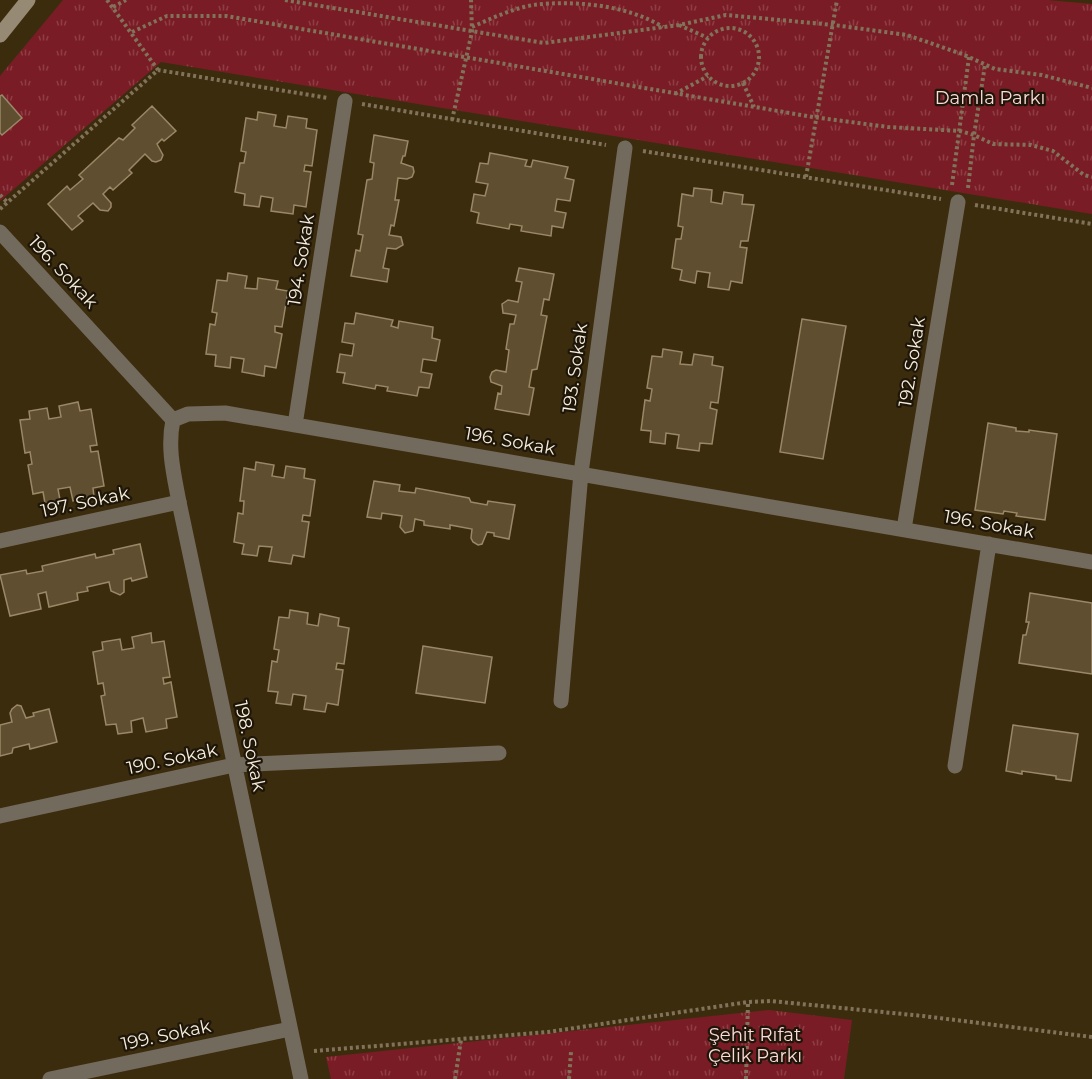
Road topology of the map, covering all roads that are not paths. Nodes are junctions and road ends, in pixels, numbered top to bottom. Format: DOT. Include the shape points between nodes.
graph roads {
  1 [pos="28,0"];
  2 [pos="0,35"];
  3 [pos="345,101"];
  4 [pos="625,148"];
  5 [pos="958,202"];
  6 [pos="0,232"];
  7 [pos="173,420"];
  8 [pos="295,425"];
  9 [pos="581,473"];
  10 [pos="179,502"];
  11 [pos="903,529"];
  12 [pos="0,541"];
  13 [pos="989,544"];
  14 [pos="1092,562"];
  15 [pos="561,702"];
  16 [pos="499,753"];
  17 [pos="234,765"];
  18 [pos="955,766"];
  19 [pos="0,816"];
  20 [pos="290,1029"];
  21 [pos="50,1079"];
  22 [pos="301,1079"];
  1 -- 2 [label="main road"];
  3 -- 8 [label="street, 194. Sokak"];
  4 -- 9 [label="street, 193. Sokak"];
  5 -- 11 [label="street, 192. Sokak"];
  6 -- 7 [label="street, 196. Sokak"];
  7 -- 8 [label="street, 196. Sokak" via="188,414 225,413"];
  7 -- 10 [label="street, 198. Sokak" via="170,450"];
  8 -- 9 [label="street, 196. Sokak"];
  9 -- 11 [label="street, 196. Sokak"];
  9 -- 15 [label="street, 193. Sokak"];
  10 -- 12 [label="street, 197. Sokak"];
  10 -- 17 [label="street, 198. Sokak"];
  11 -- 13 [label="street, 196. Sokak"];
  13 -- 14 [label="street, 196. Sokak"];
  13 -- 18 [label="street"];
  16 -- 17 [label="street, 190. Sokak"];
  17 -- 19 [label="street, 190. Sokak"];
  17 -- 20 [label="street, 198. Sokak"];
  20 -- 21 [label="street, 199. Sokak"];
  20 -- 22 [label="street, 198. Sokak"];
}
